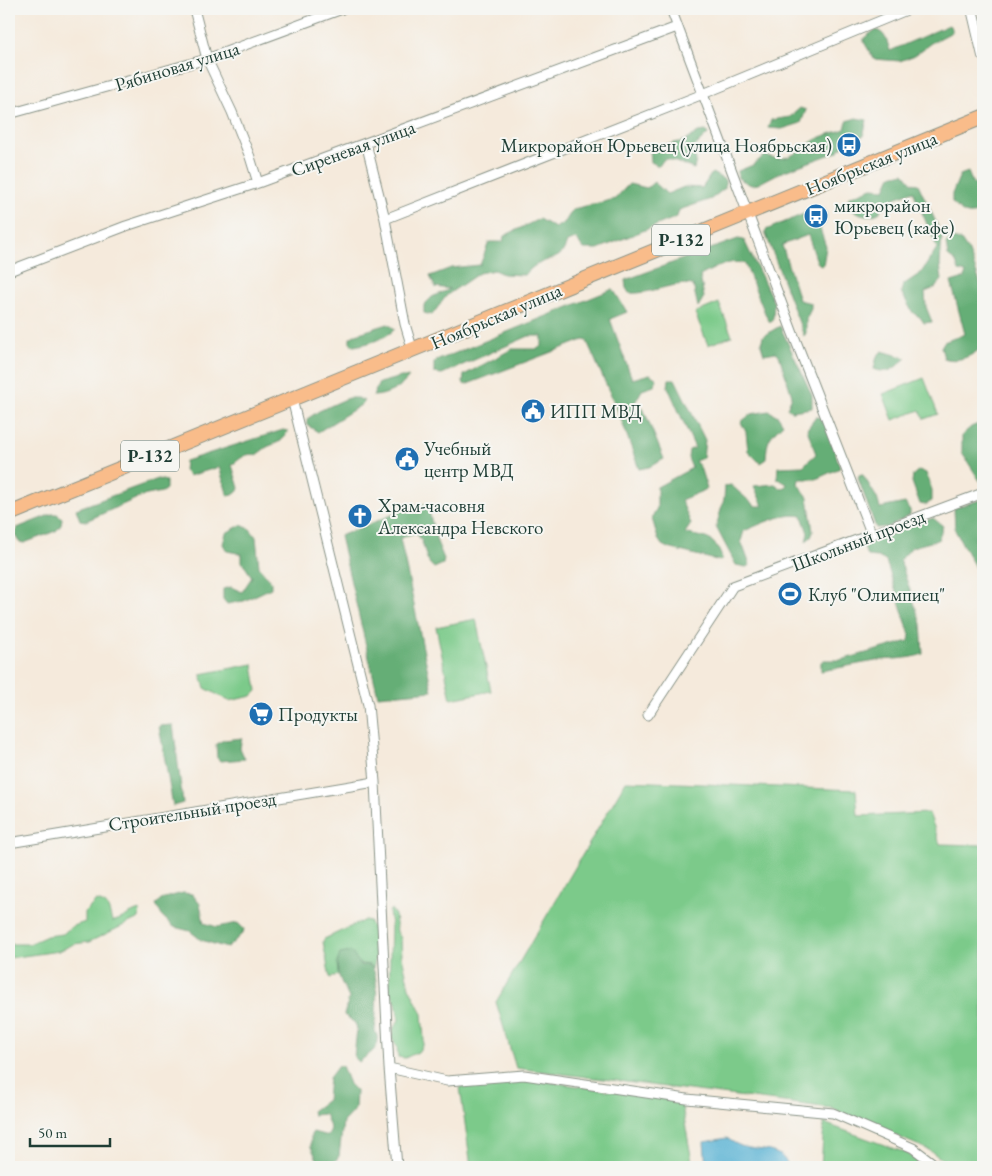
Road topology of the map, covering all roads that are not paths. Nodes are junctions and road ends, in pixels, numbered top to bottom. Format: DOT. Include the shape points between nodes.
graph roads {
  1 [pos="194,9"];
  2 [pos="342,9"];
  3 [pos="671,9"];
  4 [pos="909,9"];
  5 [pos="972,9"];
  6 [pos="677,27"];
  7 [pos="983,56"];
  8 [pos="207,59"];
  9 [pos="703,94"];
  10 [pos="9,114"];
  11 [pos="983,117"];
  12 [pos="366,143"];
  13 [pos="258,183"];
  14 [pos="748,213"];
  15 [pos="385,219"];
  16 [pos="9,271"];
  17 [pos="413,351"];
  18 [pos="292,399"];
  19 [pos="983,493"];
  20 [pos="9,514"];
  21 [pos="872,535"];
  22 [pos="648,715"];
  23 [pos="376,782"];
  24 [pos="9,843"];
  25 [pos="389,1068"];
  26 [pos="397,1167"];
  27 [pos="938,1167"];
  1 -- 8 [label="street"];
  2 -- 8 [label="street, Рябиновая улица"];
  3 -- 6 [label="street"];
  4 -- 9 [label="street"];
  5 -- 7 [label="street"];
  6 -- 9 [label="street"];
  6 -- 12 [label="street, Сиреневая улица"];
  8 -- 10 [label="street, Рябиновая улица"];
  8 -- 13 [label="street" via="232,112"];
  9 -- 14 [label="street"];
  9 -- 15 [label="street"];
  11 -- 14 [label="highway, Ноябрьская улица / Р-132"];
  12 -- 13 [label="street, Сиреневая улица"];
  12 -- 15 [label="street"];
  13 -- 16 [label="street, Сиреневая улица" via="126,226"];
  14 -- 17 [label="highway, Ноябрьская улица / Р-132"];
  14 -- 21 [label="street"];
  15 -- 17 [label="street"];
  17 -- 18 [label="highway, Ноябрьская улица / Р-132"];
  18 -- 20 [label="highway, Ноябрьская улица / Р-132"];
  18 -- 23 [label="street" via="368,705"];
  19 -- 21 [label="street, Школьный проезд"];
  21 -- 22 [label="street, Школьный проезд" via="733,586"];
  23 -- 24 [label="street, Строительный проезд"];
  23 -- 25 [label="street"];
  25 -- 26 [label="street"];
  25 -- 27 [label="street" via="447,1081 524,1075 687,1100 832,1113 913,1148"];
}
